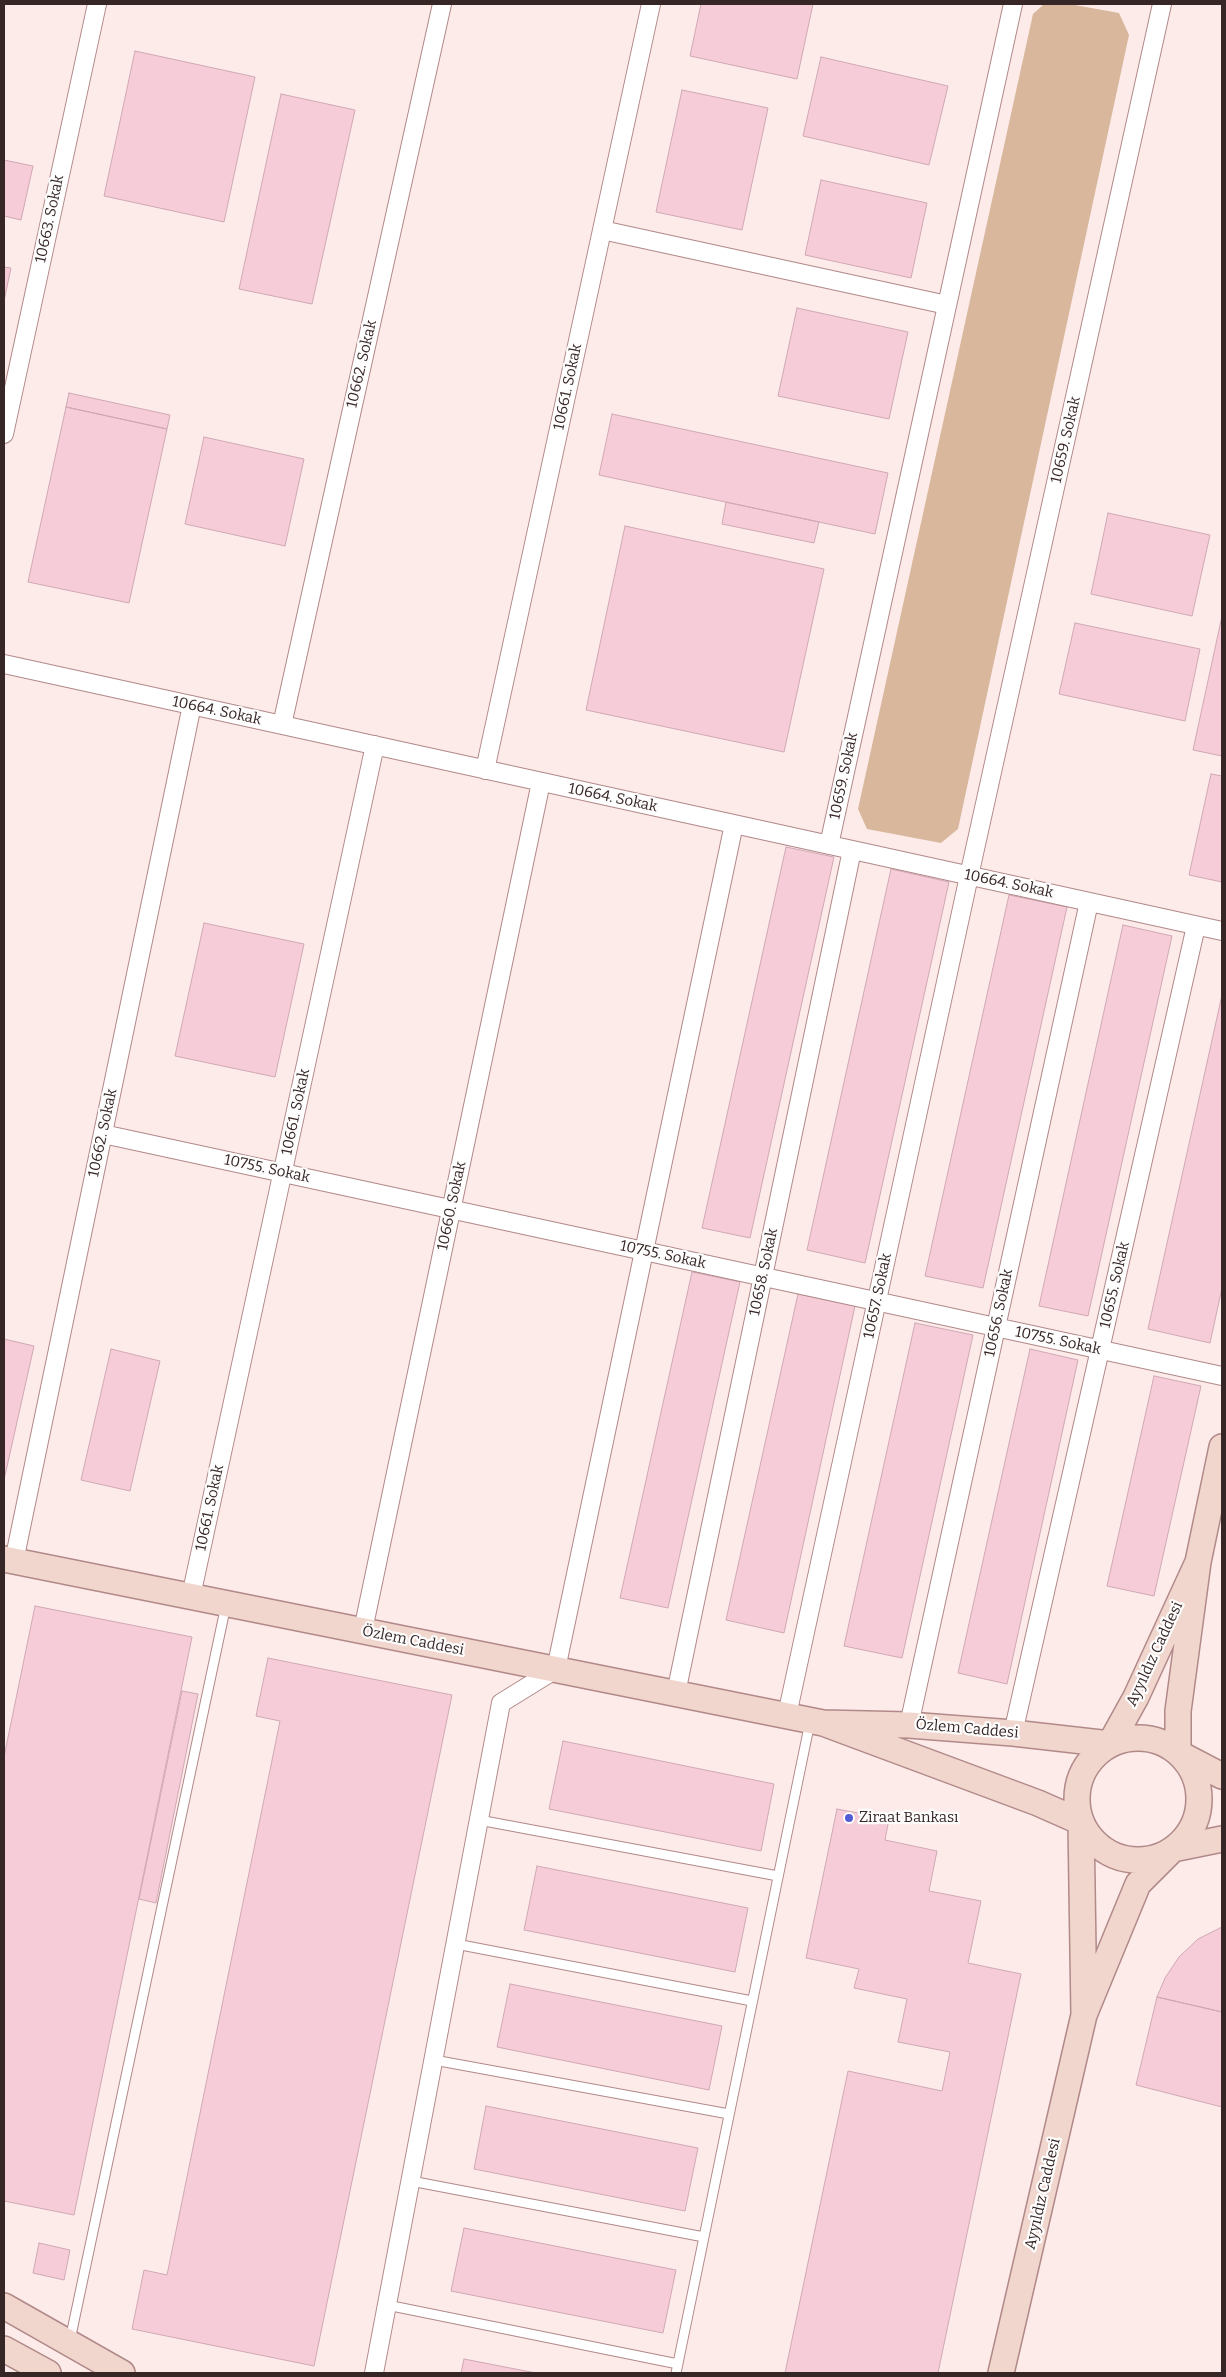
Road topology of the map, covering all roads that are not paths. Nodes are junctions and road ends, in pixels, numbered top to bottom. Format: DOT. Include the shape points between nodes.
graph roads {
  1 [pos="97,4"];
  2 [pos="442,4"];
  3 [pos="651,4"];
  4 [pos="1013,4"];
  5 [pos="1162,4"];
  6 [pos="602,230"];
  7 [pos="947,305"];
  8 [pos="4,434"];
  9 [pos="4,664"];
  10 [pos="192,705"];
  11 [pos="282,725"];
  12 [pos="375,745"];
  13 [pos="485,770"];
  14 [pos="541,782"];
  15 [pos="734,824"];
  16 [pos="829,845"];
  17 [pos="852,850"];
  18 [pos="969,876"];
  19 [pos="1089,902"];
  20 [pos="1196,926"];
  21 [pos="1222,931"];
  22 [pos="103,1134"];
  23 [pos="283,1173"];
  24 [pos="451,1209"];
  25 [pos="644,1251"];
  26 [pos="763,1277"];
  27 [pos="877,1301"];
  28 [pos="996,1327"];
  29 [pos="1100,1350"];
  30 [pos="1222,1376"];
  31 [pos="1222,1447"];
  32 [pos="9,1560"];
  33 [pos="1198,1562"];
  34 [pos="191,1596"];
  35 [pos="227,1603"];
  36 [pos="363,1630"];
  37 [pos="556,1670"];
  38 [pos="676,1693"];
  39 [pos="806,1719"];
  40 [pos="909,1724"];
  41 [pos="1014,1733"];
  42 [pos="1110,1744"];
  43 [pos="1178,1753"];
  44 [pos="1222,1776"];
  45 [pos="479,1820"];
  46 [pos="1080,1822"];
  47 [pos="1222,1839"];
  48 [pos="1173,1849"];
  49 [pos="778,1876"];
  50 [pos="456,1944"];
  51 [pos="752,2001"];
  52 [pos="1084,2015"];
  53 [pos="434,2060"];
  54 [pos="729,2114"];
  55 [pos="411,2181"];
  56 [pos="704,2237"];
  57 [pos="387,2305"];
  58 [pos="4,2306"];
  59 [pos="70,2343"];
  60 [pos="4,2349"];
  61 [pos="678,2364"];
  62 [pos="48,2373"];
  63 [pos="122,2373"];
  64 [pos="374,2373"];
  65 [pos="676,2373"];
  66 [pos="1001,2373"];
  1 -- 8 [label="street, 10663. Sokak"];
  2 -- 11 [label="street, 10662. Sokak"];
  3 -- 6 [label="street, 10661. Sokak"];
  4 -- 7 [label="street, 10659. Sokak"];
  5 -- 18 [label="street, 10659. Sokak"];
  6 -- 7 [label="street"];
  6 -- 13 [label="street, 10661. Sokak"];
  7 -- 16 [label="street, 10659. Sokak"];
  9 -- 10 [label="street, 10664. Sokak"];
  10 -- 11 [label="street, 10664. Sokak"];
  10 -- 22 [label="street, 10662. Sokak"];
  11 -- 12 [label="street, 10664. Sokak"];
  12 -- 13 [label="street, 10664. Sokak"];
  12 -- 23 [label="street, 10661. Sokak"];
  13 -- 14 [label="street, 10664. Sokak"];
  14 -- 15 [label="street, 10664. Sokak"];
  14 -- 24 [label="street, 10660. Sokak"];
  15 -- 16 [label="street, 10664. Sokak"];
  15 -- 25 [label="street"];
  16 -- 17 [label="street, 10664. Sokak"];
  17 -- 18 [label="street, 10664. Sokak"];
  17 -- 26 [label="street, 10658. Sokak"];
  18 -- 19 [label="street, 10664. Sokak"];
  18 -- 27 [label="street, 10657. Sokak"];
  19 -- 20 [label="street, 10664. Sokak"];
  19 -- 28 [label="street, 10656. Sokak"];
  20 -- 21 [label="street, 10664. Sokak"];
  20 -- 29 [label="street, 10655. Sokak"];
  22 -- 23 [label="street, 10755. Sokak"];
  22 -- 32 [label="street, 10662. Sokak"];
  23 -- 24 [label="street, 10755. Sokak"];
  23 -- 34 [label="street, 10661. Sokak"];
  24 -- 25 [label="street, 10755. Sokak"];
  24 -- 36 [label="street, 10660. Sokak"];
  25 -- 26 [label="street, 10755. Sokak"];
  25 -- 37 [label="street"];
  26 -- 27 [label="street, 10755. Sokak"];
  26 -- 38 [label="street, 10658. Sokak"];
  27 -- 28 [label="street, 10755. Sokak"];
  27 -- 39 [label="street, 10657. Sokak"];
  28 -- 29 [label="street, 10755. Sokak"];
  28 -- 40 [label="street, 10656. Sokak"];
  29 -- 30 [label="street, 10755. Sokak"];
  29 -- 41 [label="street, 10655. Sokak"];
  31 -- 33 [label="street, Ayyıldız Caddesi"];
  32 -- 34 [label="street, Özlem Caddesi"];
  33 -- 42 [label="street, Ayyıldız Caddesi" via="1136,1697"];
  33 -- 43 [label="street, Ayyıldız Caddesi" via="1178,1711"];
  34 -- 35 [label="street, Özlem Caddesi"];
  35 -- 36 [label="street, Özlem Caddesi"];
  35 -- 59 [label="lane"];
  36 -- 37 [label="street, Özlem Caddesi"];
  37 -- 38 [label="street, Özlem Caddesi"];
  37 -- 45 [label="street" via="501,1703"];
  38 -- 39 [label="street, Özlem Caddesi"];
  39 -- 40 [label="street, Özlem Caddesi"];
  39 -- 46 [label="street, Özlem Caddesi" via="1038,1803"];
  39 -- 49 [label="lane"];
  40 -- 41 [label="street, Özlem Caddesi"];
  41 -- 42 [label="street, Özlem Caddesi"];
  42 -- 43 [label="street" via="1146,1738 1163,1743"];
  42 -- 46 [label="street" via="1084,1769 1076,1804"];
  43 -- 44 [label="street"];
  43 -- 48 [label="street" via="1190,1767 1197,1784 1199,1802 1191,1829"];
  45 -- 49 [label="lane"];
  45 -- 50 [label="street"];
  46 -- 48 [label="street" via="1103,1850 1120,1858 1138,1861 1156,1858"];
  46 -- 52 [label="street, Ayyıldız Caddesi"];
  47 -- 48 [label="street"];
  48 -- 52 [label="street, Ayyıldız Caddesi" via="1138,1884"];
  49 -- 51 [label="lane"];
  50 -- 51 [label="lane"];
  50 -- 53 [label="street"];
  51 -- 54 [label="lane"];
  52 -- 66 [label="street, Ayyıldız Caddesi"];
  53 -- 54 [label="lane"];
  53 -- 55 [label="street"];
  54 -- 56 [label="lane"];
  55 -- 56 [label="lane"];
  55 -- 57 [label="street"];
  56 -- 61 [label="lane"];
  57 -- 61 [label="lane"];
  57 -- 64 [label="street"];
  58 -- 59 [label="street"];
  59 -- 63 [label="street"];
  60 -- 62 [label="street"];
  61 -- 65 [label="lane"];
}
